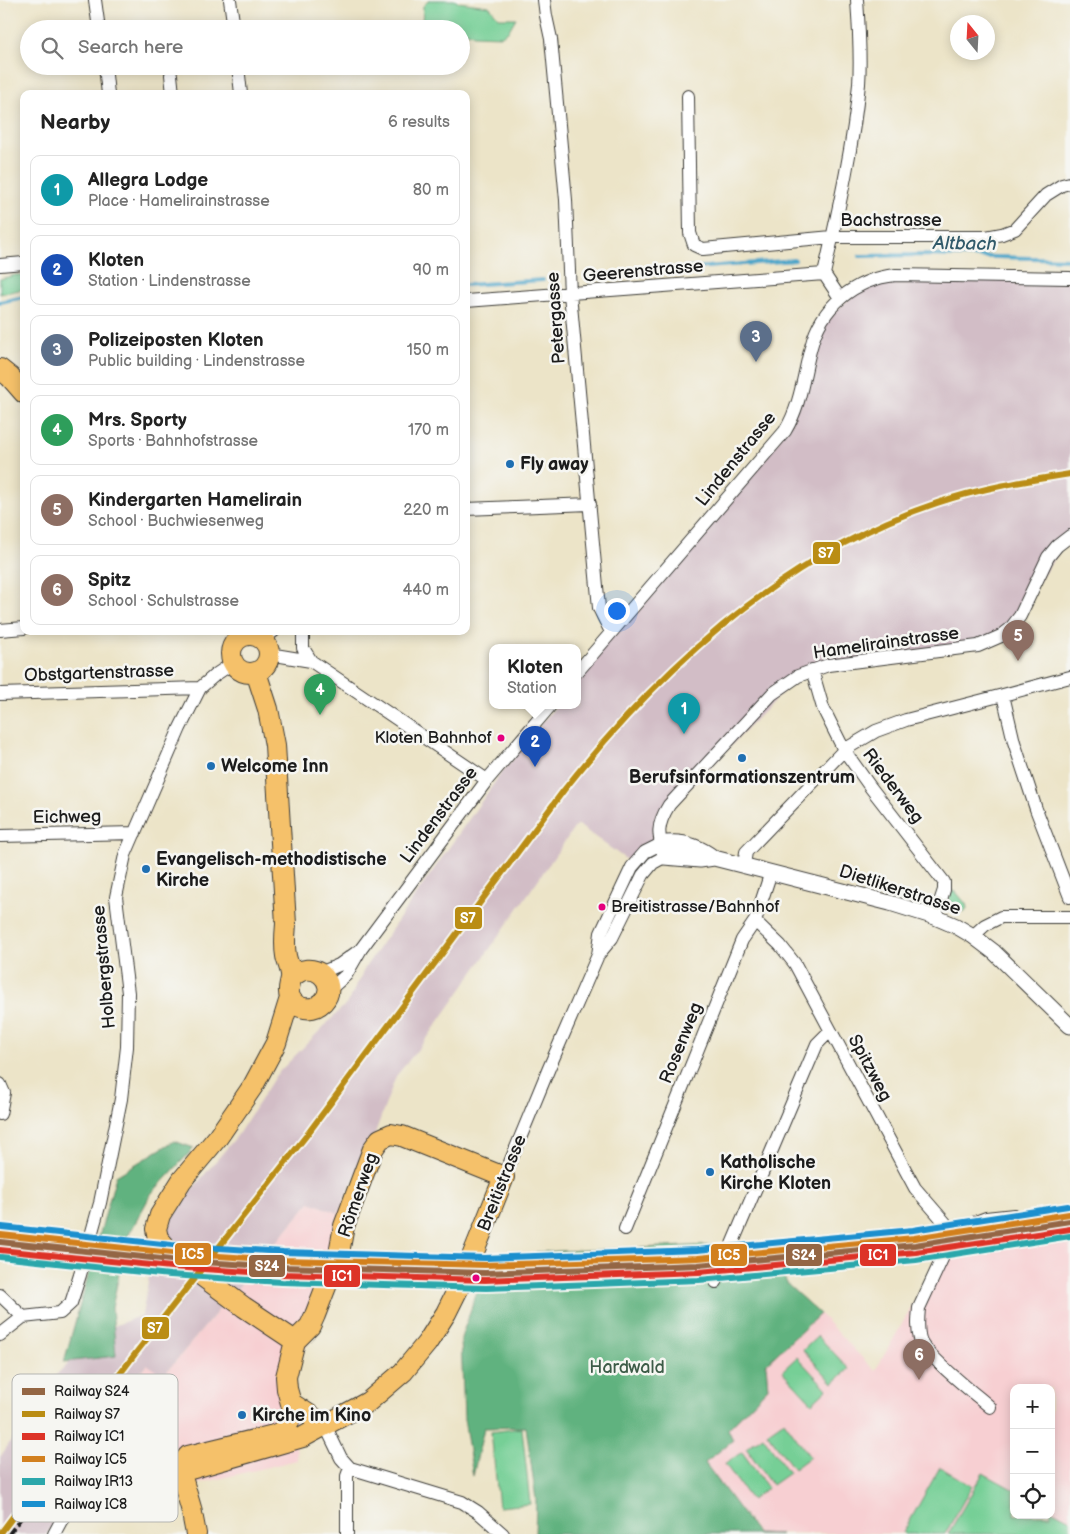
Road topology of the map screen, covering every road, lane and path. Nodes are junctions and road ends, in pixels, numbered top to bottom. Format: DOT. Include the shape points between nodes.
graph roads {
  1 [pos="95,0"];
  2 [pos="230,0"];
  3 [pos="544,0"];
  4 [pos="857,0"];
  5 [pos="98,20"];
  6 [pos="233,20"];
  7 [pos="106,75"];
  8 [pos="171,75"];
  9 [pos="239,75"];
  10 [pos="108,90"];
  11 [pos="173,90"];
  12 [pos="241,90"];
  13 [pos="688,96"];
  14 [pos="1070,183"];
  15 [pos="832,237"];
  16 [pos="20,263"];
  17 [pos="0,265"];
  18 [pos="824,274"];
  19 [pos="1070,278"];
  20 [pos="570,294"];
  21 [pos="840,298"];
  22 [pos="470,301"];
  23 [pos="0,354"];
  24 [pos="5,373"];
  25 [pos="20,389"];
  26 [pos="590,504"];
  27 [pos="470,508"];
  28 [pos="1070,536"];
  29 [pos="20,628"];
  30 [pos="0,630"];
  31 [pos="611,632"];
  32 [pos="303,635"];
  33 [pos="256,637"];
  34 [pos="310,661"];
  35 [pos="233,663"];
  36 [pos="581,667"];
  37 [pos="812,670"];
  38 [pos="256,672"];
  39 [pos="1070,677"];
  40 [pos="200,688"];
  41 [pos="0,694"];
  42 [pos="1003,694"];
  43 [pos="547,709"];
  44 [pos="844,750"];
  45 [pos="487,780"];
  46 [pos="135,833"];
  47 [pos="0,836"];
  48 [pos="662,850"];
  49 [pos="744,865"];
  50 [pos="771,872"];
  51 [pos="1070,897"];
  52 [pos="935,917"];
  53 [pos="1070,917"];
  54 [pos="755,920"];
  55 [pos="286,924"];
  56 [pos="973,936"];
  57 [pos="361,949"];
  58 [pos="314,971"];
  59 [pos="291,988"];
  60 [pos="328,991"];
  61 [pos="309,1009"];
  62 [pos="1070,1026"];
  63 [pos="830,1031"];
  64 [pos="276,1043"];
  65 [pos="0,1084"];
  66 [pos="0,1114"];
  67 [pos="504,1177"];
  68 [pos="625,1229"];
  69 [pos="954,1233"];
  70 [pos="1070,1233"];
  71 [pos="716,1282"];
  72 [pos="0,1295"];
  73 [pos="23,1317"];
  74 [pos="0,1335"];
  75 [pos="295,1341"];
  76 [pos="291,1403"];
  77 [pos="990,1407"];
  78 [pos="325,1425"];
  79 [pos="179,1467"];
  80 [pos="350,1468"];
  81 [pos="60,1522"];
  82 [pos="54,1534"];
  83 [pos="196,1534"];
  84 [pos="347,1534"];
  85 [pos="502,1534"];
  1 -- 5 [label="street"];
  2 -- 6 [label="street"];
  3 -- 20 [label="street, Petergasse" via="551,39 566,200"];
  4 -- 15 [label="street" via="859,84"];
  7 -- 10 [label="street"];
  8 -- 11 [label="street"];
  9 -- 12 [label="street"];
  13 -- 15 [label="street, Bachstrasse" via="690,233 694,245 704,249"];
  14 -- 15 [label="street, Bachstrasse" via="1046,195 1015,229 1002,234 986,237"];
  15 -- 18 [label="street"];
  16 -- 17 [label="street"];
  18 -- 20 [label="street, Geerenstrasse"];
  18 -- 21 [label="street"];
  19 -- 21 [label="street, Lindenstrasse" via="896,275 858,285"];
  20 -- 22 [label="street, Geerenstrasse"];
  20 -- 26 [label="street, Petergasse"];
  21 -- 31 [label="street, Lindenstrasse" via="822,319 814,336 800,396 785,431"];
  23 -- 24 [label="main road" via="7,363"];
  24 -- 25 [label="main road"];
  26 -- 27 [label="street"];
  26 -- 31 [label="street, Petergasse" via="599,608"];
  28 -- 37 [label="street, Hamelirainstrasse" via="1048,557 1020,616 1002,636 989,643 828,665"];
  29 -- 30 [label="street"];
  31 -- 36 [label="street, Lindenstrasse"];
  32 -- 34 [label="street" via="303,648"];
  33 -- 34 [label="street"];
  33 -- 35 [label="main road" via="236,641 231,652"];
  33 -- 38 [label="main road" via="266,665"];
  34 -- 45 [label="street"];
  35 -- 38 [label="main road" via="246,673"];
  35 -- 40 [label="street, Holbergstrasse"];
  37 -- 44 [label="street, Riederweg" via="823,708"];
  37 -- 48 [label="street, Hamelirainstrasse" via="772,694 669,805 659,826"];
  38 -- 55 [label="main road" via="275,745"];
  39 -- 42 [label="street"];
  40 -- 41 [label="street, Obstgartenstrasse"];
  40 -- 46 [label="street, Holbergstrasse"];
  42 -- 44 [label="street" via="906,720 876,731"];
  42 -- 51 [label="street" via="1014,742 1036,809"];
  43 -- 45 [label="street, Lindenstrasse"];
  44 -- 49 [label="street" via="746,852"];
  44 -- 52 [label="street, Riederweg" via="944,882"];
  45 -- 57 [label="street, Lindenstrasse"];
  46 -- 47 [label="street, Eichweg"];
  46 -- 73 [label="street, Holbergstrasse" via="125,855 116,897 128,993 127,1047 121,1099 100,1203 71,1303 60,1313"];
  48 -- 49 [label="street, Dietlikerstrasse" via="700,860 714,858"];
  48 -- 67 [label="street, Breitistrasse" via="643,875 612,938 598,955"];
  49 -- 50 [label="street, Dietlikerstrasse"];
  50 -- 52 [label="street, Dietlikerstrasse"];
  50 -- 54 [label="street, Rosenweg"];
  52 -- 56 [label="street, Dietlikerstrasse"];
  53 -- 56 [label="street" via="1001,916 985,924"];
  54 -- 63 [label="street, Spitzweg" via="795,964"];
  54 -- 68 [label="street, Rosenweg" via="742,940"];
  55 -- 58 [label="main road" via="297,951"];
  55 -- 59 [label="main road" via="284,937"];
  56 -- 62 [label="street, Dietlikerstrasse" via="994,952"];
  57 -- 58 [label="street, Lindenstrasse" via="339,965"];
  57 -- 60 [label="street, Lindenstrasse" via="346,975"];
  58 -- 59 [label="main road" via="302,970"];
  58 -- 60 [label="main road" via="326,981"];
  59 -- 61 [label="main road" via="298,1006"];
  59 -- 64 [label="main road"];
  60 -- 61 [label="main road" via="321,1004"];
  61 -- 64 [label="main road"];
  63 -- 69 [label="street, Spitzweg" via="915,1188"];
  63 -- 71 [label="street" via="816,1044"];
  64 -- 75 [label="main road" via="254,1086 218,1138 182,1180 160,1215 156,1229 158,1238 171,1253 244,1308"];
  65 -- 66 [label="street" via="4,1092"];
  67 -- 75 [label="main road, Römerweg" via="402,1136 391,1134 380,1139 373,1149 344,1226 339,1253 315,1315 310,1326"];
  67 -- 78 [label="main road, Breitistrasse" via="463,1279 428,1343 403,1372 368,1402"];
  69 -- 70 [label="street" via="970,1224 1000,1215 1039,1221"];
  69 -- 77 [label="street" via="919,1308 921,1341 934,1358"];
  72 -- 73 [label="street"];
  73 -- 74 [label="street"];
  75 -- 76 [label="main road, Römerweg" via="286,1377"];
  76 -- 78 [label="main road"];
  76 -- 79 [label="main road, Römerweg" via="291,1417 283,1431 188,1456"];
  78 -- 79 [label="main road, Breitistrasse" via="303,1437 191,1469"];
  78 -- 80 [label="street" via="341,1458"];
  79 -- 83 [label="main road" via="192,1508"];
  80 -- 84 [label="street" via="347,1476"];
  80 -- 85 [label="street" via="462,1502"];
  81 -- 82 [label="street"];
}
